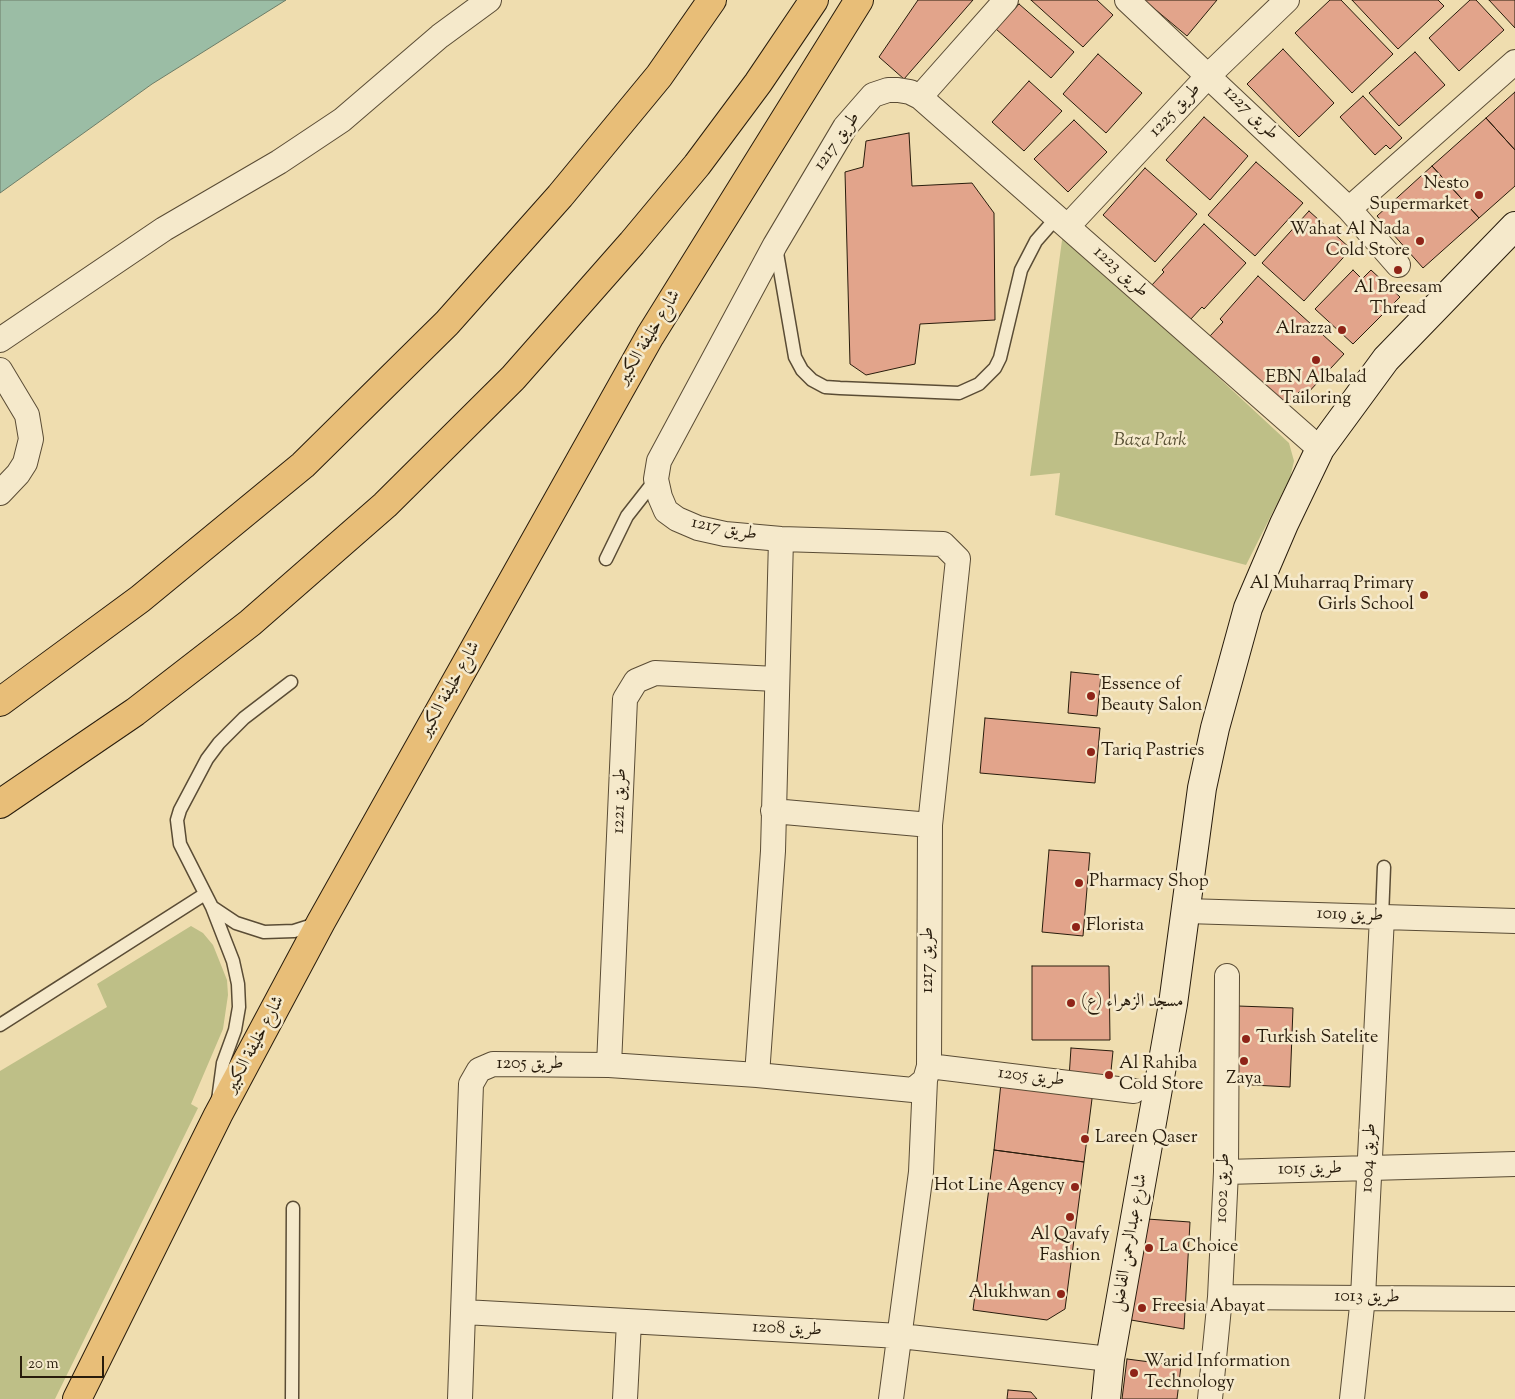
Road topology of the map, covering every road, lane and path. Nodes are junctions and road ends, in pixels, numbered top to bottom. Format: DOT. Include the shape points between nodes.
graph roads {
  1 [pos="489,0"];
  2 [pos="712,0"];
  3 [pos="814,0"];
  4 [pos="859,0"];
  5 [pos="1006,0"];
  6 [pos="1127,0"];
  7 [pos="1287,0"];
  8 [pos="1515,62"];
  9 [pos="1209,75"];
  10 [pos="872,95"];
  11 [pos="920,97"];
  12 [pos="1349,209"];
  13 [pos="1063,222"];
  14 [pos="1515,226"];
  15 [pos="775,245"];
  16 [pos="1398,265"];
  17 [pos="0,340"];
  18 [pos="0,370"];
  19 [pos="1320,449"];
  20 [pos="656,479"];
  21 [pos="0,493"];
  22 [pos="781,539"];
  23 [pos="606,559"];
  24 [pos="776,678"];
  25 [pos="291,682"];
  26 [pos="0,702"];
  27 [pos="0,804"];
  28 [pos="773,811"];
  29 [pos="930,824"];
  30 [pos="1384,866"];
  31 [pos="206,894"];
  32 [pos="212,907"];
  33 [pos="1186,912"];
  34 [pos="1382,917"];
  35 [pos="1515,921"];
  36 [pos="322,922"];
  37 [pos="1226,976"];
  38 [pos="0,1025"];
  39 [pos="609,1065"];
  40 [pos="757,1075"];
  41 [pos="922,1079"];
  42 [pos="1134,1091"];
  43 [pos="218,1115"];
  44 [pos="1515,1164"];
  45 [pos="1370,1169"];
  46 [pos="1226,1172"];
  47 [pos="293,1208"];
  48 [pos="1220,1297"];
  49 [pos="1362,1297"];
  50 [pos="1515,1299"];
  51 [pos="464,1312"];
  52 [pos="630,1322"];
  53 [pos="900,1336"];
  54 [pos="1110,1360"];
  55 [pos="77,1399"];
  56 [pos="292,1399"];
  57 [pos="460,1399"];
  58 [pos="625,1399"];
  59 [pos="891,1399"];
  60 [pos="1106,1399"];
  61 [pos="1210,1399"];
  62 [pos="1352,1399"];
  1 -- 17 [label="street" via="440,36 342,120 279,162 164,230"];
  2 -- 26 [label="main road" via="659,76 560,196 447,323 358,411 303,465 140,599"];
  3 -- 27 [label="main road" via="697,165 507,385 385,505 250,623 135,712"];
  4 -- 36 [label="main road, شارع خليفة الكبير" via="650,336"];
  5 -- 11 [label="street"];
  6 -- 9 [label="street, طريق 1227"];
  7 -- 9 [label="street, طريق 1225"];
  8 -- 12 [label="street"];
  9 -- 12 [label="street, طريق 1227"];
  9 -- 13 [label="street, طريق 1225"];
  10 -- 11 [label="street, طريق 1223" via="898,90"];
  10 -- 15 [label="street, طريق 1217" via="845,127"];
  11 -- 13 [label="street, طريق 1223"];
  12 -- 16 [label="street, طريق 1227"];
  13 -- 15 [label="lane" via="1036,241 1021,270 995,368 980,384 959,392 826,387 812,380 795,357"];
  13 -- 19 [label="street, طريق 1223"];
  14 -- 19 [label="street, شارع عبدالرحمن الفاضل" via="1386,359"];
  15 -- 20 [label="street, طريق 1217" via="660,461"];
  18 -- 21 [label="street" via="27,415 31,439 25,463"];
  19 -- 33 [label="street, شارع عبدالرحمن الفاضل" via="1248,608 1230,668 1202,788"];
  20 -- 22 [label="street, طريق 1217" via="666,511 677,519 726,534"];
  20 -- 23 [label="lane" via="627,516"];
  22 -- 24 [label="street"];
  22 -- 29 [label="street, طريق 1217" via="943,544 958,559"];
  24 -- 28 [label="street"];
  24 -- 39 [label="street, طريق 1221" via="655,673 636,681 625,699"];
  25 -- 31 [label="lane" via="244,718 219,743 180,810 177,832 180,844"];
  28 -- 29 [label="street"];
  28 -- 40 [label="street"];
  29 -- 41 [label="street, طريق 1217"];
  30 -- 34 [label="lane"];
  31 -- 32 [label="lane"];
  31 -- 38 [label="lane"];
  32 -- 36 [label="lane" via="236,923 264,932 294,931"];
  32 -- 43 [label="lane" via="233,961 239,1007 220,1077"];
  33 -- 34 [label="street, طريق 1019"];
  33 -- 54 [label="street, شارع عبدالرحمن الفاضل" via="1173,1004"];
  34 -- 35 [label="street, طريق 1019"];
  34 -- 45 [label="street, طريق 1004"];
  36 -- 43 [label="main road, شارع خليفة الكبير"];
  37 -- 46 [label="street, طريق 1002"];
  39 -- 40 [label="street, طريق 1205"];
  39 -- 51 [label="street, طريق 1205" via="493,1064 478,1070 474,1076"];
  40 -- 41 [label="street, طريق 1205"];
  41 -- 42 [label="street, طريق 1205"];
  41 -- 53 [label="street, طريق 1217" via="921,1172"];
  43 -- 55 [label="main road, شارع خليفة الكبير"];
  44 -- 45 [label="street, طريق 1015"];
  45 -- 46 [label="street, طريق 1015"];
  45 -- 49 [label="street, طريق 1004"];
  46 -- 48 [label="street, طريق 1002"];
  47 -- 56 [label="lane"];
  48 -- 49 [label="street, طريق 1013"];
  48 -- 61 [label="street, طريق 1002"];
  49 -- 50 [label="street, طريق 1013"];
  49 -- 62 [label="street, طريق 1004"];
  51 -- 52 [label="street, طريق 1208"];
  51 -- 57 [label="street, طريق 1205"];
  52 -- 53 [label="street, طريق 1208"];
  52 -- 58 [label="street"];
  53 -- 54 [label="street, طريق 1208"];
  53 -- 59 [label="street, طريق 1217"];
  54 -- 60 [label="street, شارع عبدالرحمن الفاضل"];
}
